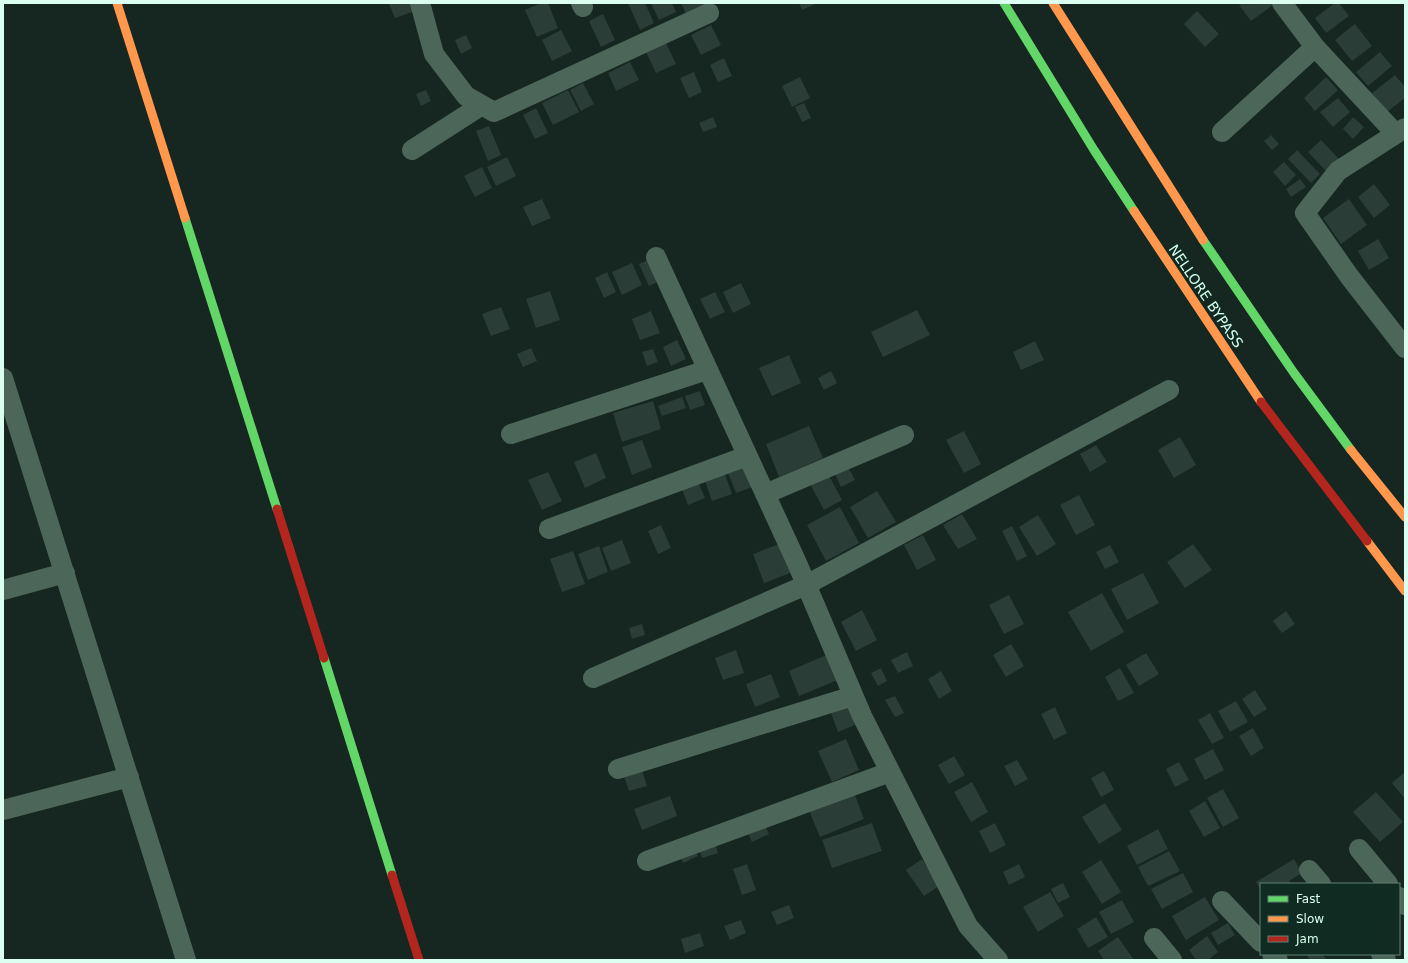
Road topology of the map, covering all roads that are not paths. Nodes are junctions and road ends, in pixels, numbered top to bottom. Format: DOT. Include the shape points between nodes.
graph roads {
  1 [pos="117,3"];
  2 [pos="420,3"];
  3 [pos="1004,3"];
  4 [pos="1053,3"];
  5 [pos="1282,3"];
  6 [pos="709,13"];
  7 [pos="1315,46"];
  8 [pos="482,105"];
  9 [pos="1401,131"];
  10 [pos="1222,132"];
  11 [pos="412,150"];
  12 [pos="656,257"];
  13 [pos="1405,348"];
  14 [pos="707,370"];
  15 [pos="4,387"];
  16 [pos="1168,390"];
  17 [pos="511,434"];
  18 [pos="904,435"];
  19 [pos="747,456"];
  20 [pos="764,494"];
  21 [pos="1405,517"];
  22 [pos="549,529"];
  23 [pos="64,573"];
  24 [pos="806,585"];
  25 [pos="3,590"];
  26 [pos="1405,591"];
  27 [pos="593,678"];
  28 [pos="853,696"];
  29 [pos="618,769"];
  30 [pos="890,772"];
  31 [pos="129,777"];
  32 [pos="3,810"];
  33 [pos="1359,849"];
  34 [pos="647,861"];
  35 [pos="1387,883"];
  36 [pos="1222,901"];
  37 [pos="1154,938"];
  38 [pos="1260,941"];
  39 [pos="186,960"];
  40 [pos="419,960"];
  41 [pos="998,960"];
  42 [pos="1172,960"];
  1 -- 40 [label="main road"];
  2 -- 8 [label="street" via="434,54 466,96"];
  3 -- 26 [label="main road, NELLORE BYPASS" via="1094,150 1257,397"];
  4 -- 21 [label="main road, NELLORE BYPASS" via="1160,176 1294,373"];
  5 -- 7 [label="street"];
  6 -- 8 [label="street" via="494,112"];
  7 -- 9 [label="street"];
  7 -- 10 [label="street"];
  8 -- 11 [label="street"];
  9 -- 13 [label="street" via="1338,171 1305,213 1349,276"];
  12 -- 14 [label="street"];
  14 -- 17 [label="street"];
  14 -- 19 [label="street"];
  15 -- 23 [label="street"];
  16 -- 24 [label="street"];
  18 -- 20 [label="street"];
  19 -- 20 [label="street"];
  19 -- 22 [label="street"];
  20 -- 24 [label="street"];
  23 -- 25 [label="street"];
  23 -- 31 [label="street"];
  24 -- 27 [label="street"];
  24 -- 28 [label="street"];
  28 -- 29 [label="street"];
  28 -- 30 [label="street"];
  30 -- 34 [label="street"];
  30 -- 41 [label="street" via="968,926"];
  31 -- 32 [label="street"];
  31 -- 39 [label="street"];
  33 -- 35 [label="street"];
  36 -- 38 [label="street"];
  37 -- 42 [label="street"];
}
